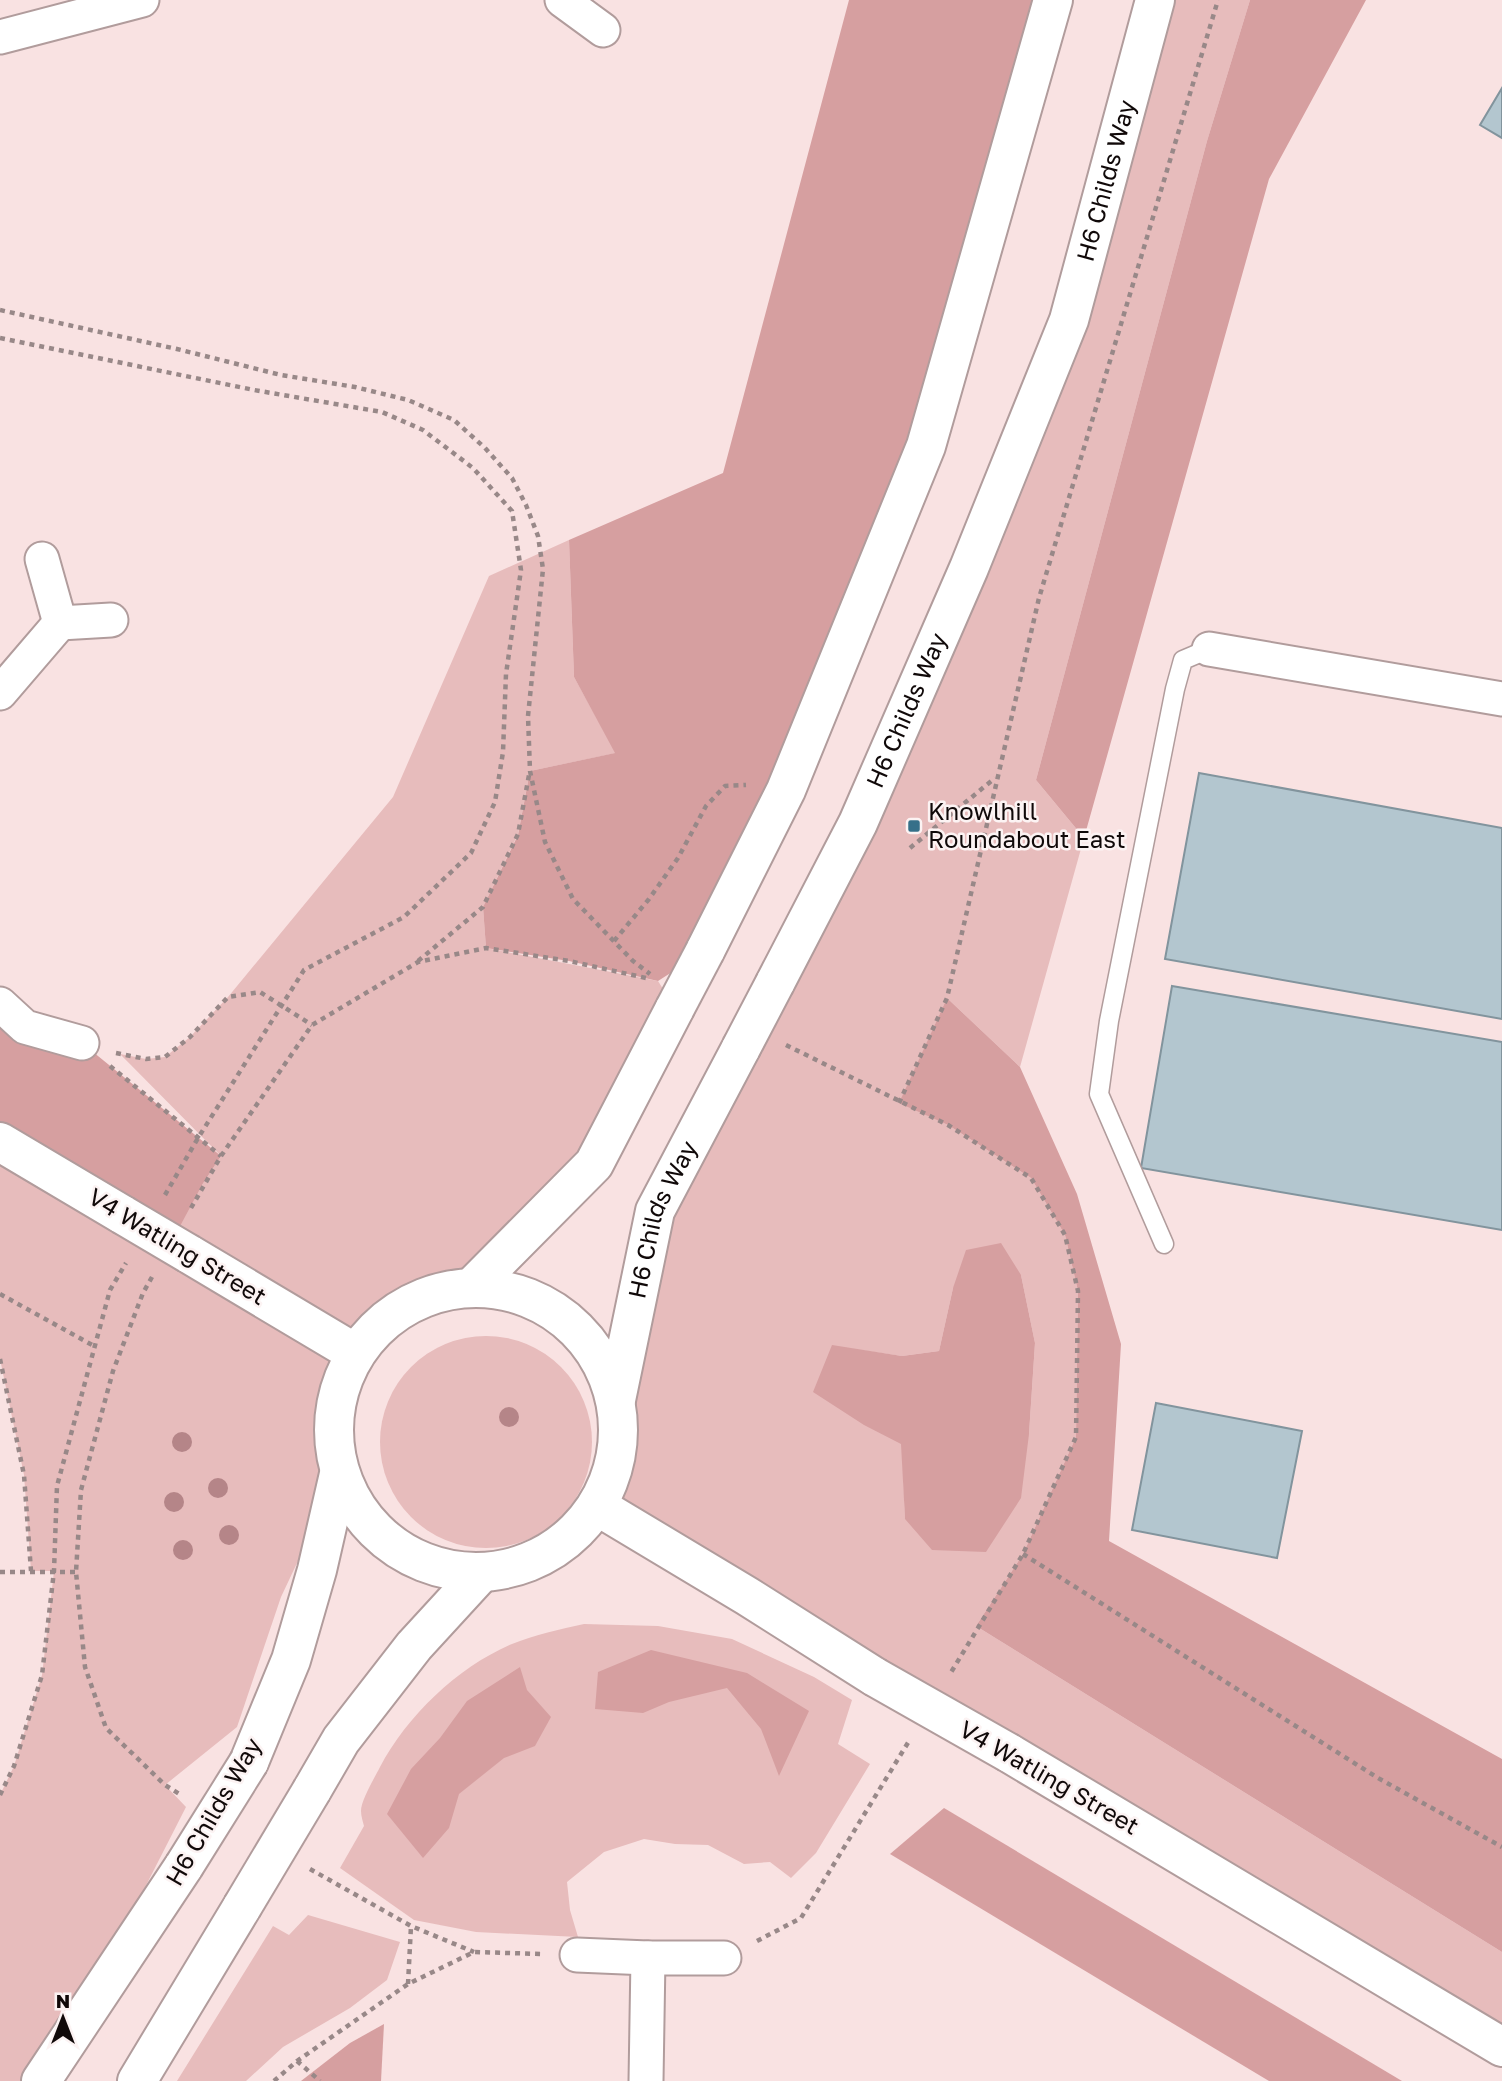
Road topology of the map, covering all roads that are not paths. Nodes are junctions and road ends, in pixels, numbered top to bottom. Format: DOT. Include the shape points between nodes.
graph roads {
  1 [pos="142,0"];
  2 [pos="562,0"];
  3 [pos="1053,0"];
  4 [pos="1156,0"];
  5 [pos="603,30"];
  6 [pos="0,37"];
  7 [pos="42,559"];
  8 [pos="111,620"];
  9 [pos="60,623"];
  10 [pos="1209,649"];
  11 [pos="0,693"];
  12 [pos="1502,699"];
  13 [pos="0,1004"];
  14 [pos="82,1043"];
  15 [pos="0,1142"];
  16 [pos="1164,1244"];
  17 [pos="472,1287"];
  18 [pos="355,1353"];
  19 [pos="616,1400"];
  20 [pos="339,1474"];
  21 [pos="597,1506"];
  22 [pos="481,1573"];
  23 [pos="577,1955"];
  24 [pos="648,1958"];
  25 [pos="724,1958"];
  26 [pos="1502,2047"];
  27 [pos="41,2081"];
  28 [pos="137,2081"];
  29 [pos="646,2081"];
  1 -- 6 [label="street"];
  2 -- 5 [label="street"];
  3 -- 17 [label="street, bridge" via="926,446 786,790 594,1164"];
  4 -- 19 [label="street, H6 Childs Way, bridge" via="1069,320 969,568 858,823 775,983 759,1044 655,1211"];
  7 -- 9 [label="street"];
  8 -- 9 [label="street"];
  9 -- 11 [label="street"];
  10 -- 12 [label="street"];
  10 -- 16 [label="lane" via="1183,660 1175,689 1108,1021 1100,1094"];
  13 -- 14 [label="street" via="25,1027"];
  15 -- 18 [label="street, V4 Watling Street, bridge" via="122,1215 172,1262"];
  17 -- 18 [label="street" via="436,1293 387,1317"];
  17 -- 19 [label="street" via="511,1291 548,1307 579,1331 602,1363"];
  18 -- 20 [label="street" via="341,1381 332,1436"];
  19 -- 21 [label="street" via="618,1445 611,1477"];
  20 -- 22 [label="street" via="360,1515 393,1547 435,1567"];
  20 -- 27 [label="street, H6 Childs Way, bridge" via="291,1660 249,1762"];
  21 -- 22 [label="street" via="566,1540 526,1564"];
  21 -- 26 [label="street, V4 Watling Street, bridge" via="875,1677"];
  22 -- 28 [label="street, bridge" via="414,1646 341,1740"];
  23 -- 24 [label="street"];
  24 -- 25 [label="street"];
  24 -- 29 [label="street"];
}
